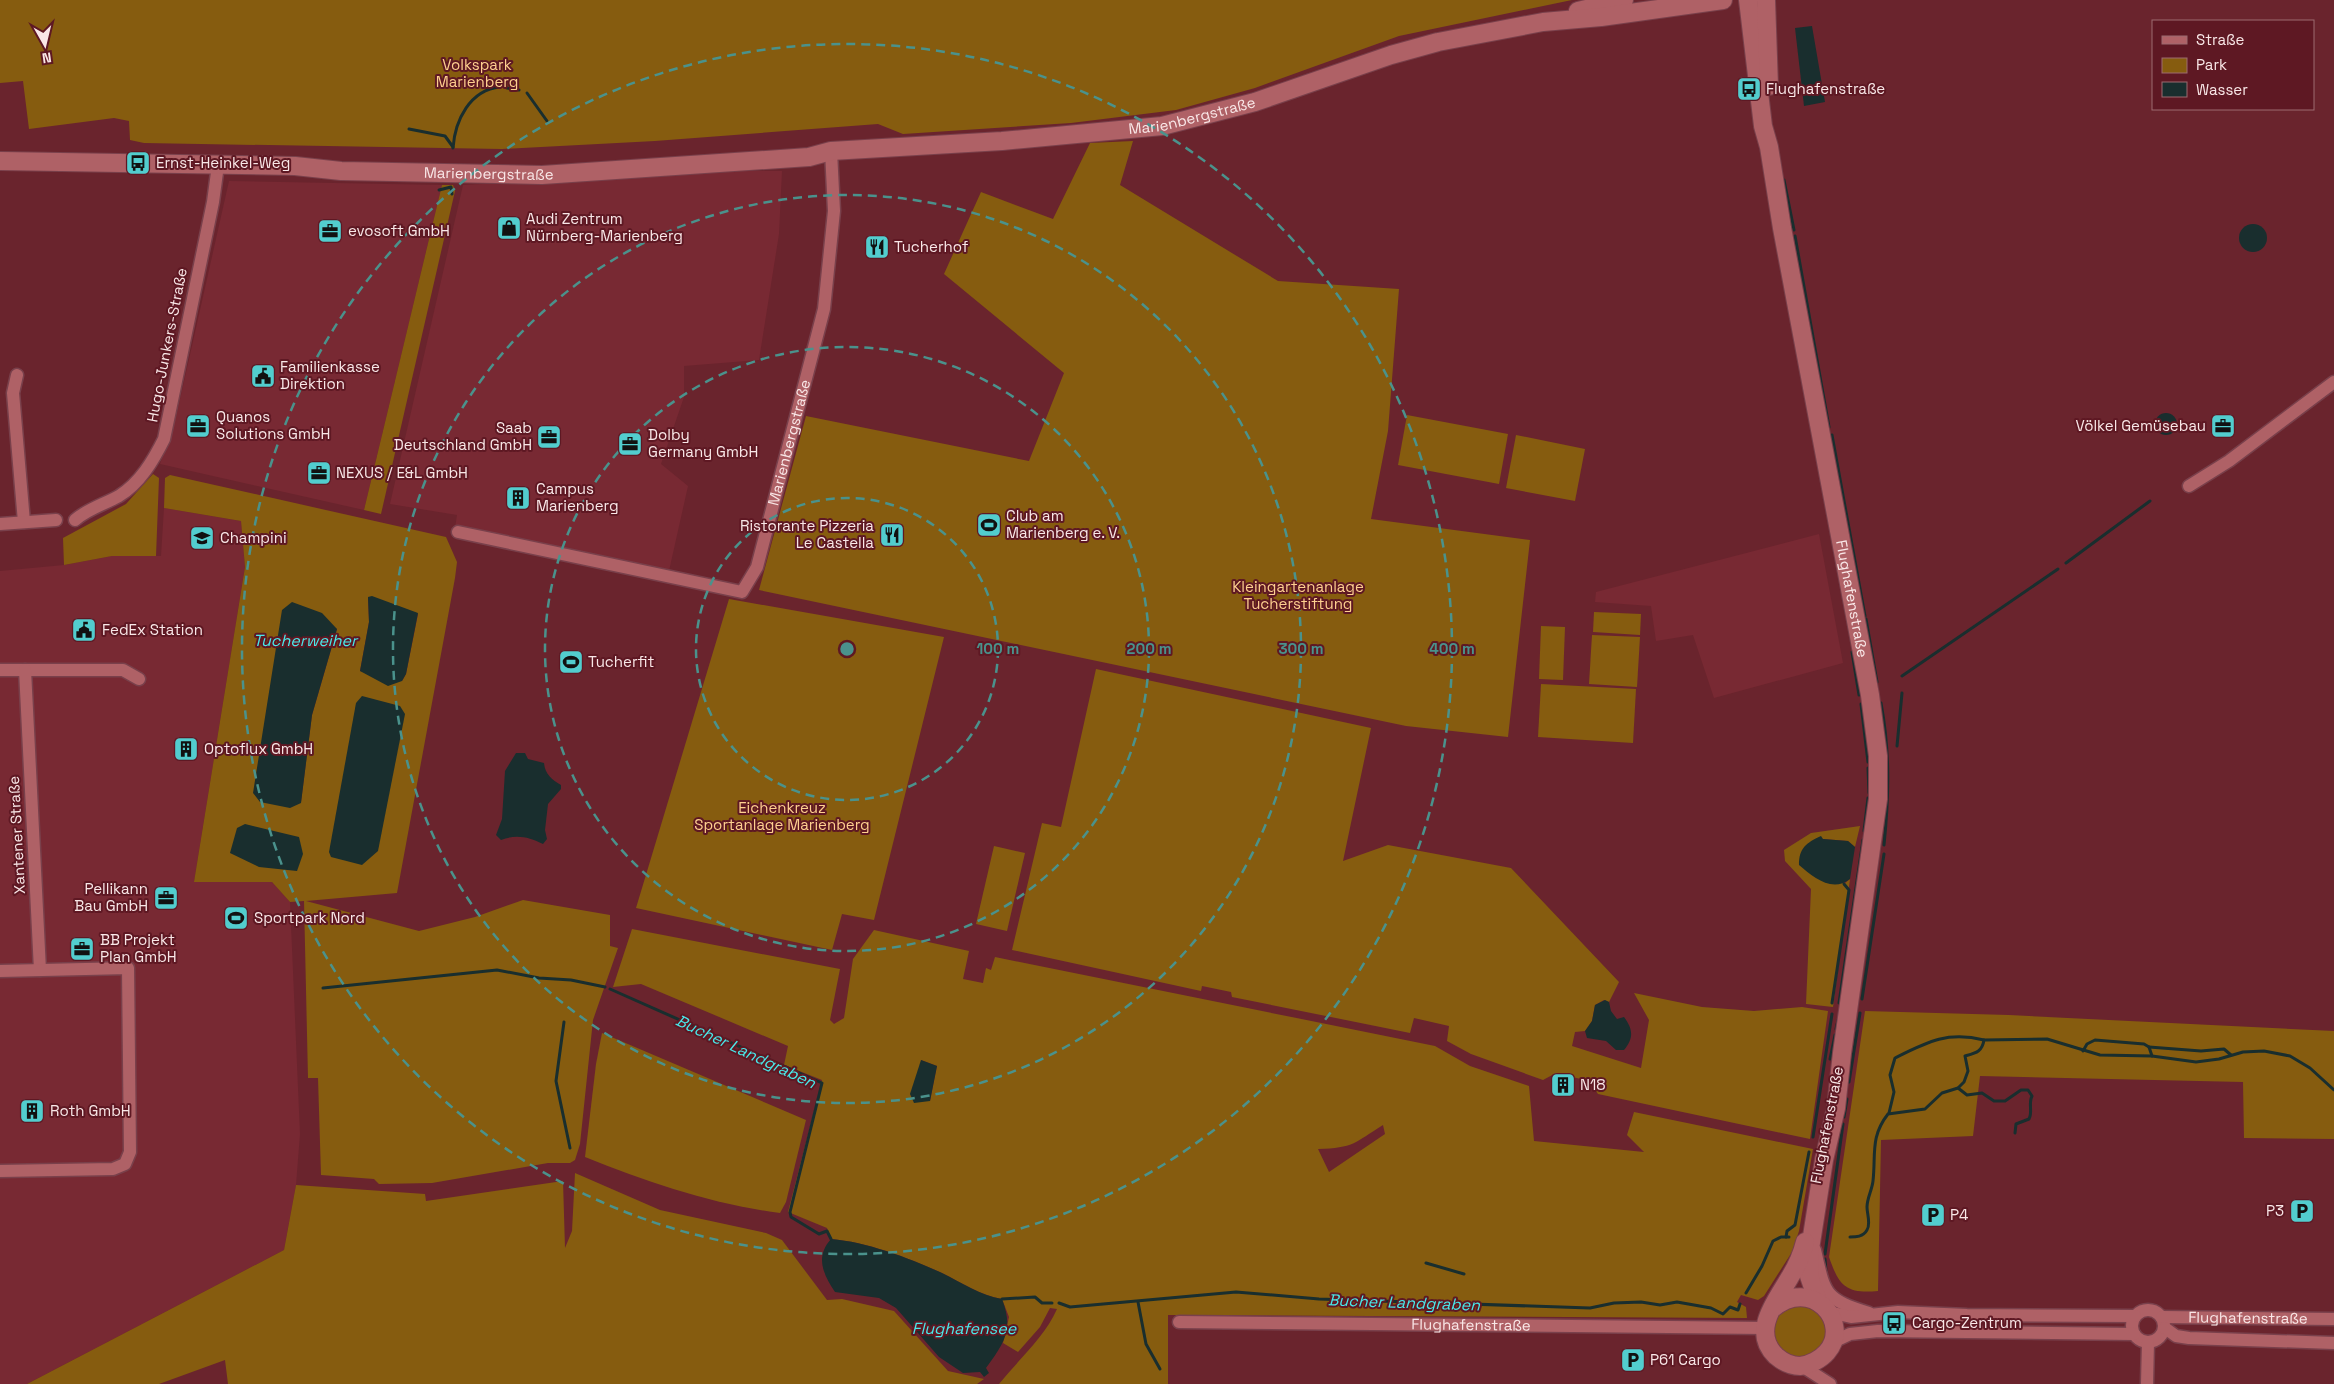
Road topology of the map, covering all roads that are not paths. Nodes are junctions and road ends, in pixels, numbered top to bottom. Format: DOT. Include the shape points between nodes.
graph roads {
  1 [pos="1624,0"];
  2 [pos="1723,0"];
  3 [pos="1748,0"];
  4 [pos="1766,0"];
  5 [pos="1543,22"];
  6 [pos="1769,147"];
  7 [pos="831,151"];
  8 [pos="0,161"];
  9 [pos="218,165"];
  10 [pos="17,375"];
  11 [pos="2334,382"];
  12 [pos="2189,486"];
  13 [pos="56,520"];
  14 [pos="75,520"];
  15 [pos="24,522"];
  16 [pos="0,524"];
  17 [pos="458,532"];
  18 [pos="0,670"];
  19 [pos="25,670"];
  20 [pos="139,679"];
  21 [pos="40,970"];
  22 [pos="0,971"];
  23 [pos="1842,1053"];
  24 [pos="0,1171"];
  25 [pos="1812,1238"];
  26 [pos="1823,1307"];
  27 [pos="1772,1309"];
  28 [pos="1874,1315"];
  29 [pos="2135,1316"];
  30 [pos="2334,1318"];
  31 [pos="1179,1322"];
  32 [pos="2163,1323"];
  33 [pos="1765,1328"];
  34 [pos="2134,1334"];
  35 [pos="1833,1342"];
  36 [pos="2148,1342"];
  37 [pos="2334,1343"];
  38 [pos="1802,1366"];
  39 [pos="1830,1384"];
  40 [pos="2147,1384"];
  1 -- 5 [label="main road, Marienbergstraße"];
  2 -- 5 [label="main road, Marienbergstraße"];
  3 -- 6 [label="main road, Flughafenstraße" via="1762,126"];
  4 -- 6 [label="main road, Flughafenstraße"];
  5 -- 7 [label="main road, Marienbergstraße" via="1410,49 1255,102 1162,126 995,142"];
  6 -- 23 [label="main road, Flughafenstraße" via="1870,695 1878,756 1877,812"];
  7 -- 9 [label="main road, Marienbergstraße" via="809,157 603,167 342,161 295,166"];
  7 -- 17 [label="street, Marienbergstraße" via="834,211 824,309 759,559 742,592"];
  8 -- 9 [label="main road, Marienbergstraße"];
  9 -- 14 [label="street, Hugo-Junkers-Straße" via="211,215 164,439 152,463 134,483 120,495"];
  10 -- 15 [label="street" via="13,393"];
  11 -- 12 [label="street" via="2229,461"];
  13 -- 15 [label="street"];
  15 -- 16 [label="street"];
  18 -- 19 [label="street"];
  19 -- 20 [label="street" via="123,670"];
  19 -- 21 [label="street, Xantener Straße"];
  21 -- 22 [label="street"];
  21 -- 24 [label="street" via="128,968 130,1152 124,1164 112,1169"];
  23 -- 25 [label="main road, Flughafenstraße" via="1836,1108"];
  23 -- 27 [label="main road, Flughafenstraße" via="1826,1114 1804,1245 1794,1271"];
  25 -- 26 [label="main road, Flughafenstraße" via="1809,1276"];
  25 -- 28 [label="street, Flughafenstraße" via="1827,1292 1838,1302"];
  26 -- 27 [label="main road, Flughafenstraße" via="1806,1297 1796,1297"];
  26 -- 28 [label="street, Flughafenstraße" via="1851,1317"];
  26 -- 35 [label="main road, Flughafenstraße" via="1833,1325"];
  27 -- 33 [label="main road, Flughafenstraße"];
  28 -- 29 [label="street, Flughafenstraße" via="1898,1312 1967,1316"];
  29 -- 32 [label="street, Flughafenstraße" via="2150,1310"];
  29 -- 34 [label="street"];
  30 -- 32 [label="street, Flughafenstraße"];
  31 -- 33 [label="street, Flughafenstraße"];
  32 -- 36 [label="street" via="2157,1340"];
  32 -- 37 [label="street, Flughafenstraße" via="2176,1336 2189,1338"];
  33 -- 38 [label="main road" via="1766,1340 1774,1354 1785,1362"];
  34 -- 35 [label="street" via="1878,1331 1850,1334"];
  34 -- 36 [label="street"];
  35 -- 38 [label="main road" via="1822,1357"];
  36 -- 40 [label="street"];
  38 -- 39 [label="street"];
}
